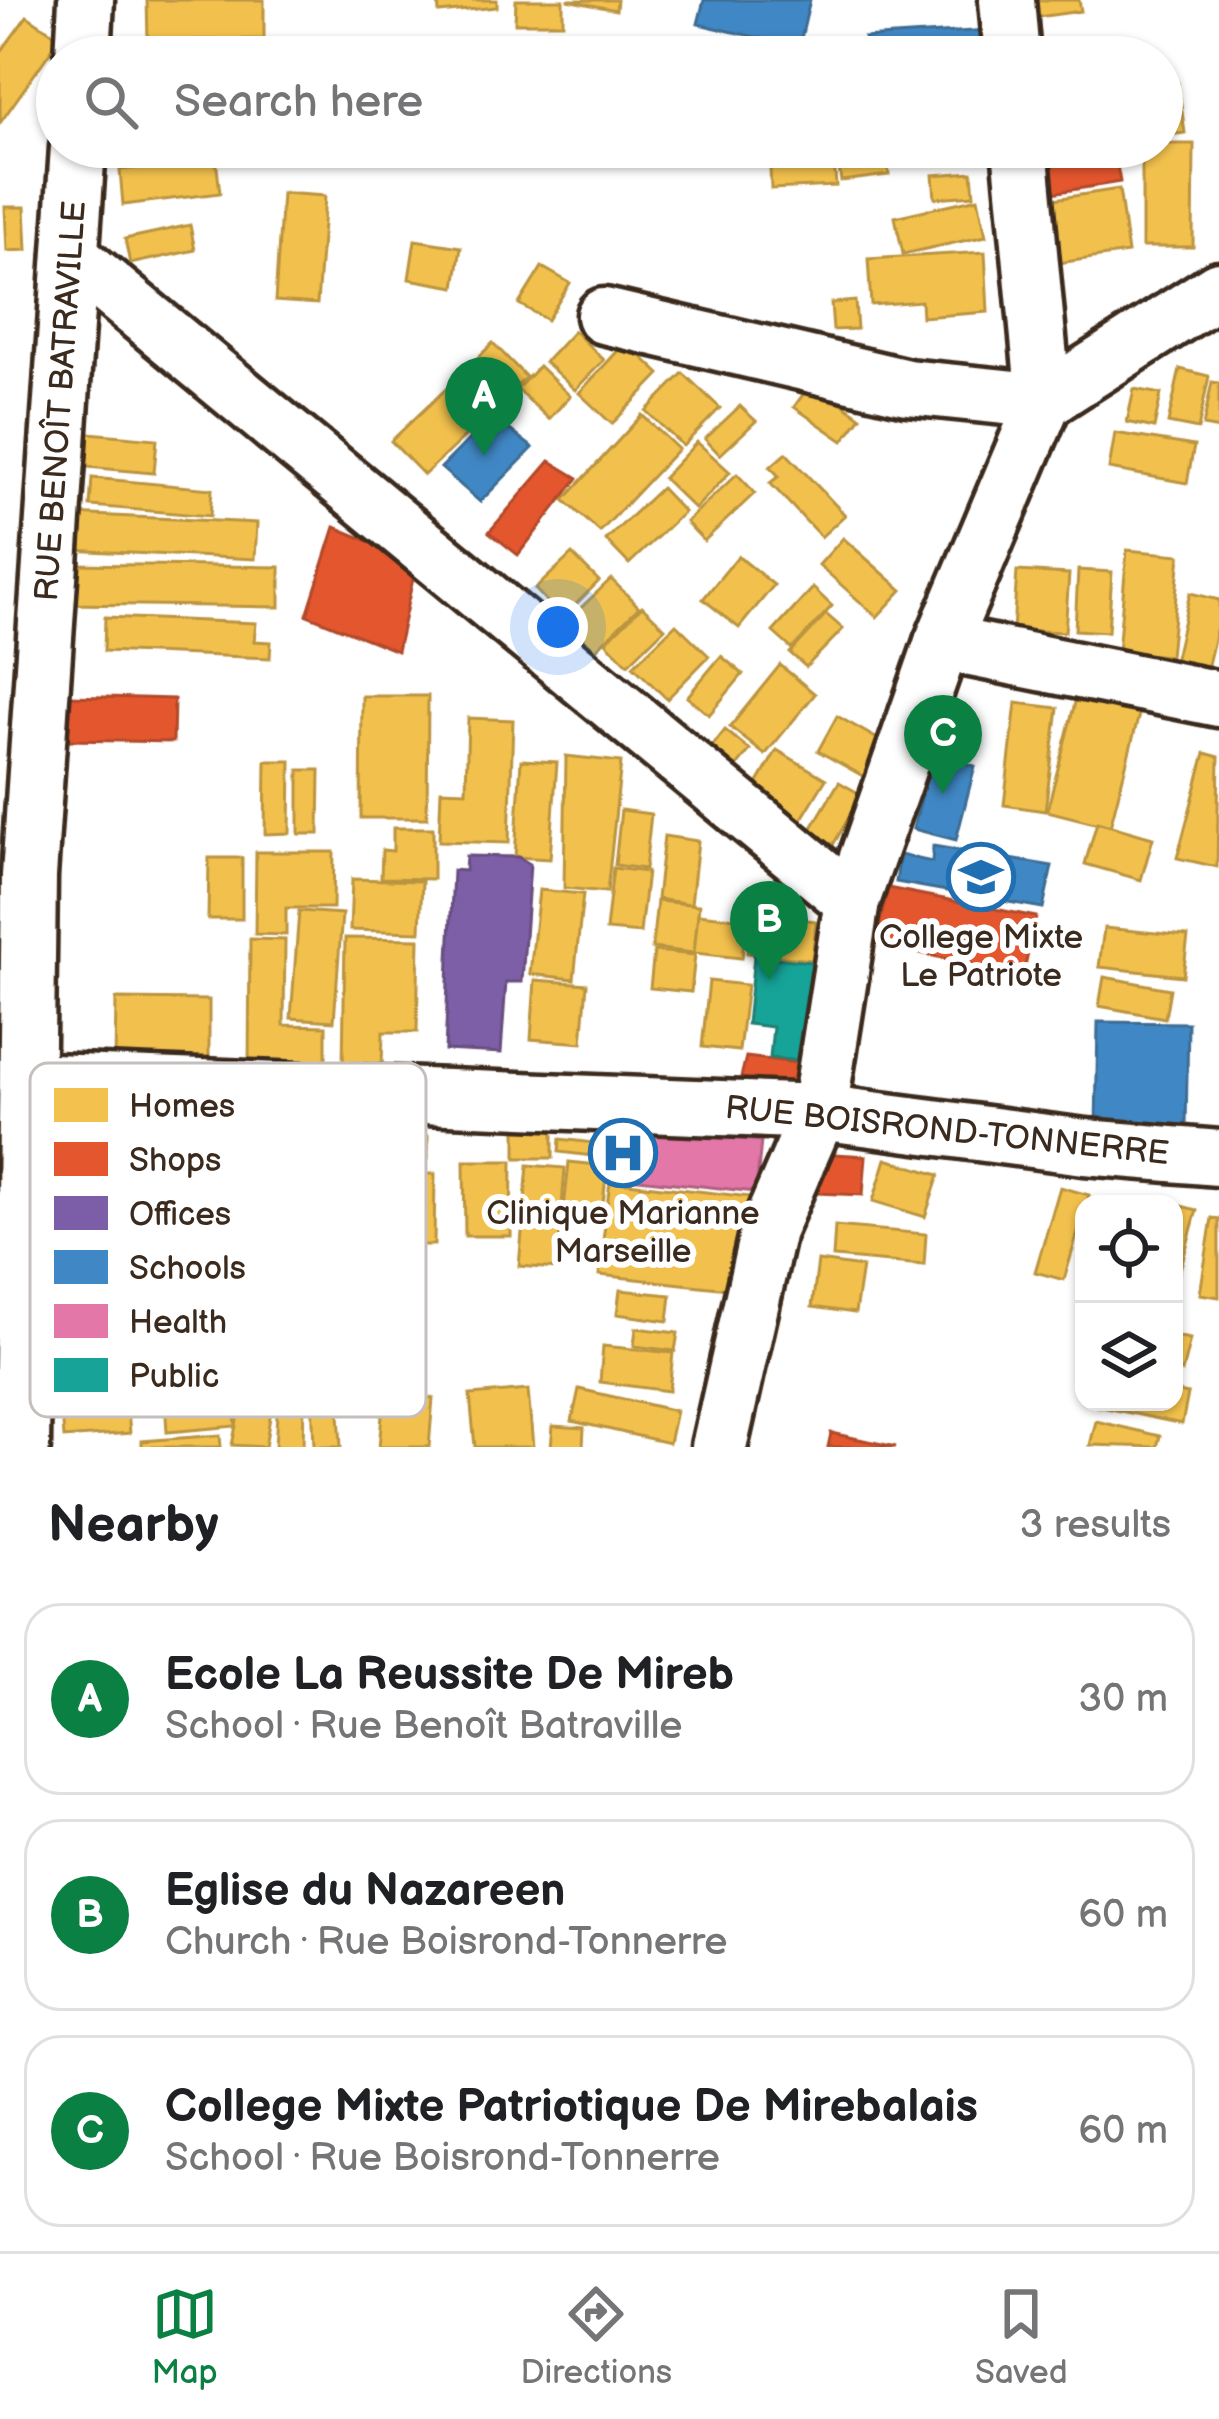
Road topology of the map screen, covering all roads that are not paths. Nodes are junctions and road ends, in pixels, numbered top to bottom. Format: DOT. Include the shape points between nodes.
graph roads {
  1 [pos="86,0"];
  2 [pos="1007,0"];
  3 [pos="84,36"];
  4 [pos="1010,36"];
  5 [pos="77,168"];
  6 [pos="1022,168"];
  7 [pos="71,256"];
  8 [pos="1219,289"];
  9 [pos="604,316"];
  10 [pos="1161,326"];
  11 [pos="1219,342"];
  12 [pos="1044,401"];
  13 [pos="942,643"];
  14 [pos="1219,699"];
  15 [pos="852,901"];
  16 [pos="27,1080"];
  17 [pos="30,1080"];
  18 [pos="426,1096"];
  19 [pos="819,1112"];
  20 [pos="1219,1158"];
  21 [pos="22,1447"];
  22 [pos="719,1447"];
  1 -- 3 [label="street"];
  2 -- 4 [label="street"];
  5 -- 7 [label="street, RUE BENOÎT BATRAVILLE"];
  6 -- 12 [label="street"];
  7 -- 15 [label="street"];
  7 -- 16 [label="street, RUE BENOÎT BATRAVILLE" via="29,876"];
  8 -- 10 [label="street"];
  9 -- 12 [label="street" via="907,387"];
  10 -- 11 [label="street"];
  10 -- 12 [label="street"];
  12 -- 13 [label="street"];
  13 -- 14 [label="street"];
  13 -- 15 [label="street"];
  15 -- 19 [label="street"];
  16 -- 17 [label="street, RUE BOISROND-TONNERRE"];
  16 -- 21 [label="street, RUE BENOÎT BATRAVILLE"];
  18 -- 19 [label="street, RUE BOISROND-TONNERRE"];
  19 -- 20 [label="street, RUE BOISROND-TONNERRE"];
  19 -- 22 [label="street" via="768,1230"];
}
